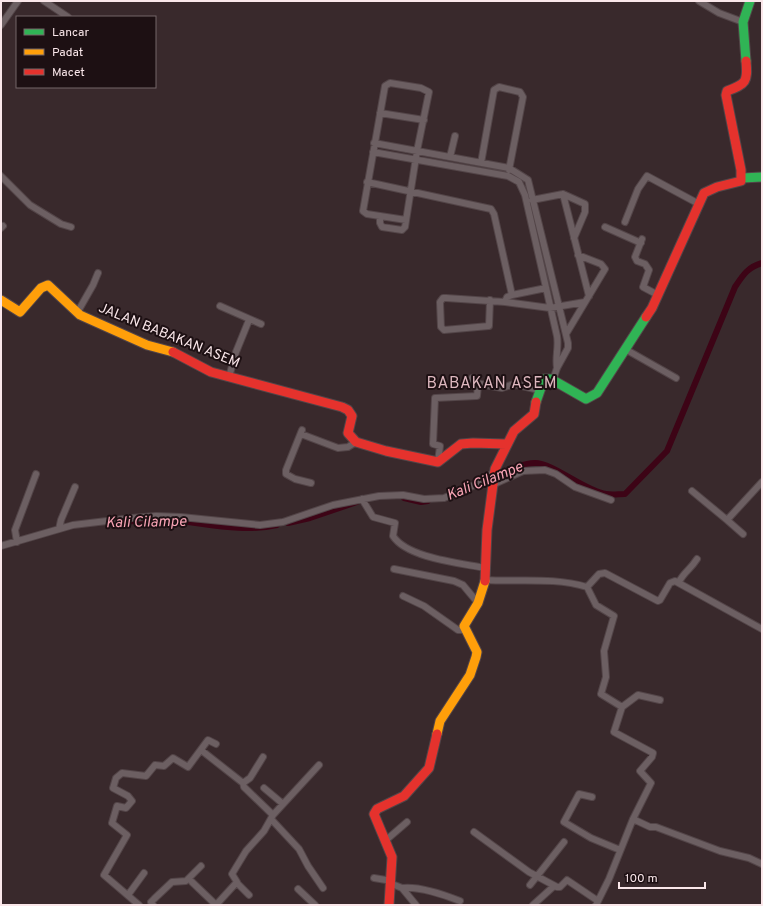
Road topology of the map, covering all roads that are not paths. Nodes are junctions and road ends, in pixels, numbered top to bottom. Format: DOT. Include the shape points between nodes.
graph roads {
  1 [pos="18,1"];
  2 [pos="44,1"];
  3 [pos="699,1"];
  4 [pos="750,1"];
  5 [pos="66,16"];
  6 [pos="743,22"];
  7 [pos="1,25"];
  8 [pos="380,113"];
  9 [pos="424,120"];
  10 [pos="455,136"];
  11 [pos="374,143"];
  12 [pos="417,151"];
  13 [pos="373,152"];
  14 [pos="450,157"];
  15 [pos="416,159"];
  16 [pos="481,163"];
  17 [pos="510,168"];
  18 [pos="1,176"];
  19 [pos="508,176"];
  20 [pos="762,177"];
  21 [pos="742,178"];
  22 [pos="367,182"];
  23 [pos="410,191"];
  24 [pos="563,194"];
  25 [pos="535,200"];
  26 [pos="526,202"];
  27 [pos="699,204"];
  28 [pos="380,216"];
  29 [pos="406,220"];
  30 [pos="625,222"];
  31 [pos="605,226"];
  32 [pos="71,227"];
  33 [pos="574,238"];
  34 [pos="578,255"];
  35 [pos="98,273"];
  36 [pos="546,288"];
  37 [pos="512,295"];
  38 [pos="658,295"];
  39 [pos="589,296"];
  40 [pos="1,300"];
  41 [pos="490,300"];
  42 [pos="505,302"];
  43 [pos="585,302"];
  44 [pos="220,306"];
  45 [pos="559,307"];
  46 [pos="550,308"];
  47 [pos="77,313"];
  48 [pos="249,320"];
  49 [pos="261,324"];
  50 [pos="566,334"];
  51 [pos="625,349"];
  52 [pos="556,368"];
  53 [pos="229,377"];
  54 [pos="472,378"];
  55 [pos="676,378"];
  56 [pos="553,380"];
  57 [pos="478,385"];
  58 [pos="539,390"];
  59 [pos="356,442"];
  60 [pos="506,444"];
  61 [pos="438,462"];
  62 [pos="36,474"];
  63 [pos="493,478"];
  64 [pos="311,482"];
  65 [pos="762,482"];
  66 [pos="74,487"];
  67 [pos="692,491"];
  68 [pos="611,500"];
  69 [pos="363,502"];
  70 [pos="727,520"];
  71 [pos="59,529"];
  72 [pos="743,534"];
  73 [pos="16,542"];
  74 [pos="1,546"];
  75 [pos="696,559"];
  76 [pos="484,568"];
  77 [pos="394,569"];
  78 [pos="485,580"];
  79 [pos="679,582"];
  80 [pos="587,587"];
  81 [pos="403,596"];
  82 [pos="478,602"];
  83 [pos="464,626"];
  84 [pos="762,629"];
  85 [pos="660,700"];
  86 [pos="622,706"];
  87 [pos="216,744"];
  88 [pos="202,750"];
  89 [pos="263,757"];
  90 [pos="319,765"];
  91 [pos="243,783"];
  92 [pos="264,788"];
  93 [pos="592,797"];
  94 [pos="283,804"];
  95 [pos="272,817"];
  96 [pos="633,819"];
  97 [pos="407,822"];
  98 [pos="474,832"];
  99 [pos="384,841"];
  100 [pos="564,842"];
  101 [pos="620,850"];
  102 [pos="762,864"];
  103 [pos="201,866"];
  104 [pos="144,873"];
  105 [pos="537,876"];
  106 [pos="374,878"];
  107 [pos="192,882"];
  108 [pos="392,882"];
  109 [pos="237,883"];
  110 [pos="530,885"];
  111 [pos="554,886"];
  112 [pos="323,888"];
  113 [pos="402,888"];
  114 [pos="298,889"];
  115 [pos="128,895"];
  116 [pos="250,895"];
  117 [pos="460,901"];
  118 [pos="597,903"];
  119 [pos="139,905"];
  120 [pos="153,905"];
  121 [pos="216,905"];
  122 [pos="315,905"];
  123 [pos="389,905"];
  124 [pos="416,905"];
  125 [pos="533,905"];
  1 -- 7 [label="street"];
  2 -- 5 [label="street"];
  3 -- 6 [label="street" via="719,13"];
  4 -- 6 [label="street"];
  6 -- 21 [label="street" via="745,83 727,91 726,95"];
  8 -- 9 [label="street"];
  8 -- 9 [label="street" via="387,84 406,85 428,91"];
  8 -- 11 [label="street"];
  9 -- 12 [label="street"];
  10 -- 14 [label="street"];
  11 -- 12 [label="street"];
  11 -- 13 [label="street"];
  12 -- 14 [label="street"];
  12 -- 15 [label="street"];
  13 -- 15 [label="street"];
  13 -- 22 [label="street"];
  14 -- 16 [label="street"];
  15 -- 19 [label="street"];
  15 -- 23 [label="street"];
  16 -- 17 [label="street"];
  16 -- 17 [label="street" via="494,90 499,87 523,94"];
  17 -- 19 [label="street"];
  17 -- 25 [label="street" via="528,180"];
  18 -- 32 [label="street" via="30,204 61,224"];
  19 -- 26 [label="street" via="519,182"];
  20 -- 21 [label="street"];
  21 -- 27 [label="street" via="739,182 706,191"];
  22 -- 23 [label="street"];
  22 -- 28 [label="street" via="363,211"];
  23 -- 29 [label="street"];
  23 -- 37 [label="street" via="489,207 493,210"];
  24 -- 25 [label="street"];
  24 -- 33 [label="street"];
  24 -- 33 [label="street" via="586,206"];
  25 -- 26 [label="street"];
  25 -- 45 [label="street"];
  26 -- 36 [label="street"];
  27 -- 30 [label="street" via="647,176 638,189"];
  27 -- 38 [label="street"];
  28 -- 29 [label="street"];
  28 -- 29 [label="street" via="382,227 402,230"];
  31 -- 38 [label="street" via="641,241 636,259 649,270 643,287"];
  33 -- 34 [label="street"];
  34 -- 39 [label="street"];
  34 -- 39 [label="street" via="601,264 606,270"];
  35 -- 47 [label="street"];
  36 -- 37 [label="street"];
  36 -- 46 [label="street"];
  37 -- 42 [label="street"];
  38 -- 51 [label="street" via="643,324"];
  39 -- 43 [label="street"];
  40 -- 47 [label="street, JALAN BABAKAN ASEM" via="20,312 41,288 48,284"];
  41 -- 41 [label="street" via="489,326 451,330 441,328 439,310 442,299"];
  41 -- 42 [label="street"];
  42 -- 46 [label="street"];
  43 -- 45 [label="street"];
  43 -- 50 [label="street"];
  44 -- 48 [label="street"];
  45 -- 46 [label="street"];
  45 -- 50 [label="street"];
  46 -- 52 [label="street" via="558,347"];
  47 -- 53 [label="street, JALAN BABAKAN ASEM" via="139,342 170,350 204,369"];
  48 -- 49 [label="street"];
  48 -- 53 [label="street"];
  50 -- 52 [label="street" via="568,348"];
  51 -- 55 [label="street"];
  51 -- 56 [label="street" via="597,393 588,399"];
  52 -- 56 [label="street"];
  53 -- 59 [label="street, JALAN BABAKAN ASEM" via="342,407 351,414 348,433"];
  54 -- 57 [label="street"];
  56 -- 58 [label="street" via="544,379"];
  57 -- 58 [label="street" via="502,388 514,384"];
  57 -- 61 [label="street" via="477,396 435,398 432,444 440,446"];
  58 -- 60 [label="street" via="534,414 518,427"];
  59 -- 61 [label="street"];
  59 -- 64 [label="street" via="348,447 338,448 302,432 286,474 295,479"];
  60 -- 61 [label="street" via="463,444"];
  60 -- 63 [label="street"];
  62 -- 73 [label="street" via="16,530"];
  63 -- 68 [label="street" via="523,471 545,470 575,487"];
  63 -- 69 [label="street" via="489,477 444,498 424,499 399,495"];
  63 -- 76 [label="street"];
  65 -- 70 [label="street"];
  66 -- 71 [label="street"];
  67 -- 70 [label="street"];
  69 -- 71 [label="street" via="320,508 283,522 260,526 156,516 73,525"];
  69 -- 76 [label="street" via="373,517 395,523 393,536 398,543 440,560"];
  70 -- 72 [label="street"];
  71 -- 73 [label="street"];
  73 -- 74 [label="street"];
  75 -- 79 [label="street"];
  76 -- 78 [label="street"];
  77 -- 82 [label="street" via="454,581 463,585"];
  78 -- 80 [label="street" via="558,580"];
  78 -- 82 [label="street"];
  79 -- 80 [label="street" via="671,581 658,601 605,573 596,576"];
  79 -- 84 [label="street"];
  80 -- 86 [label="street" via="596,605 614,616 604,651 606,675 601,695"];
  81 -- 83 [label="street" via="424,606 458,630 463,630"];
  82 -- 83 [label="street"];
  83 -- 99 [label="street" via="476,646 476,657 470,675 440,721 429,768 404,796 375,811"];
  85 -- 86 [label="street" via="638,695"];
  86 -- 96 [label="street" via="614,732 652,753 652,757 640,771 650,781 650,786"];
  87 -- 88 [label="street" via="208,740"];
  88 -- 91 [label="street"];
  88 -- 115 [label="street" via="188,767 173,758 164,766 155,765 146,776 122,773 115,781 113,788 132,801 126,808 115,808 112,823 127,835 104,875"];
  89 -- 91 [label="street" via="250,778"];
  90 -- 94 [label="street"];
  91 -- 95 [label="street"];
  92 -- 94 [label="street"];
  93 -- 101 [label="street" via="579,794 564,822 591,838"];
  94 -- 95 [label="street"];
  95 -- 109 [label="street" via="232,874"];
  95 -- 112 [label="street" via="299,849"];
  96 -- 101 [label="street"];
  96 -- 102 [label="street"];
  97 -- 99 [label="street"];
  98 -- 105 [label="street"];
  99 -- 108 [label="street" via="392,857"];
  100 -- 105 [label="street"];
  101 -- 118 [label="street"];
  103 -- 120 [label="street" via="186,881 172,882 154,898 151,902"];
  104 -- 115 [label="street"];
  105 -- 110 [label="street"];
  105 -- 111 [label="street"];
  106 -- 108 [label="street"];
  107 -- 121 [label="street"];
  108 -- 113 [label="street"];
  108 -- 123 [label="street"];
  109 -- 116 [label="street"];
  109 -- 121 [label="street"];
  111 -- 118 [label="street" via="559,888 567,880"];
  111 -- 125 [label="street"];
  113 -- 117 [label="street" via="414,887"];
  113 -- 124 [label="street"];
  114 -- 122 [label="street"];
  115 -- 119 [label="street"];
}
